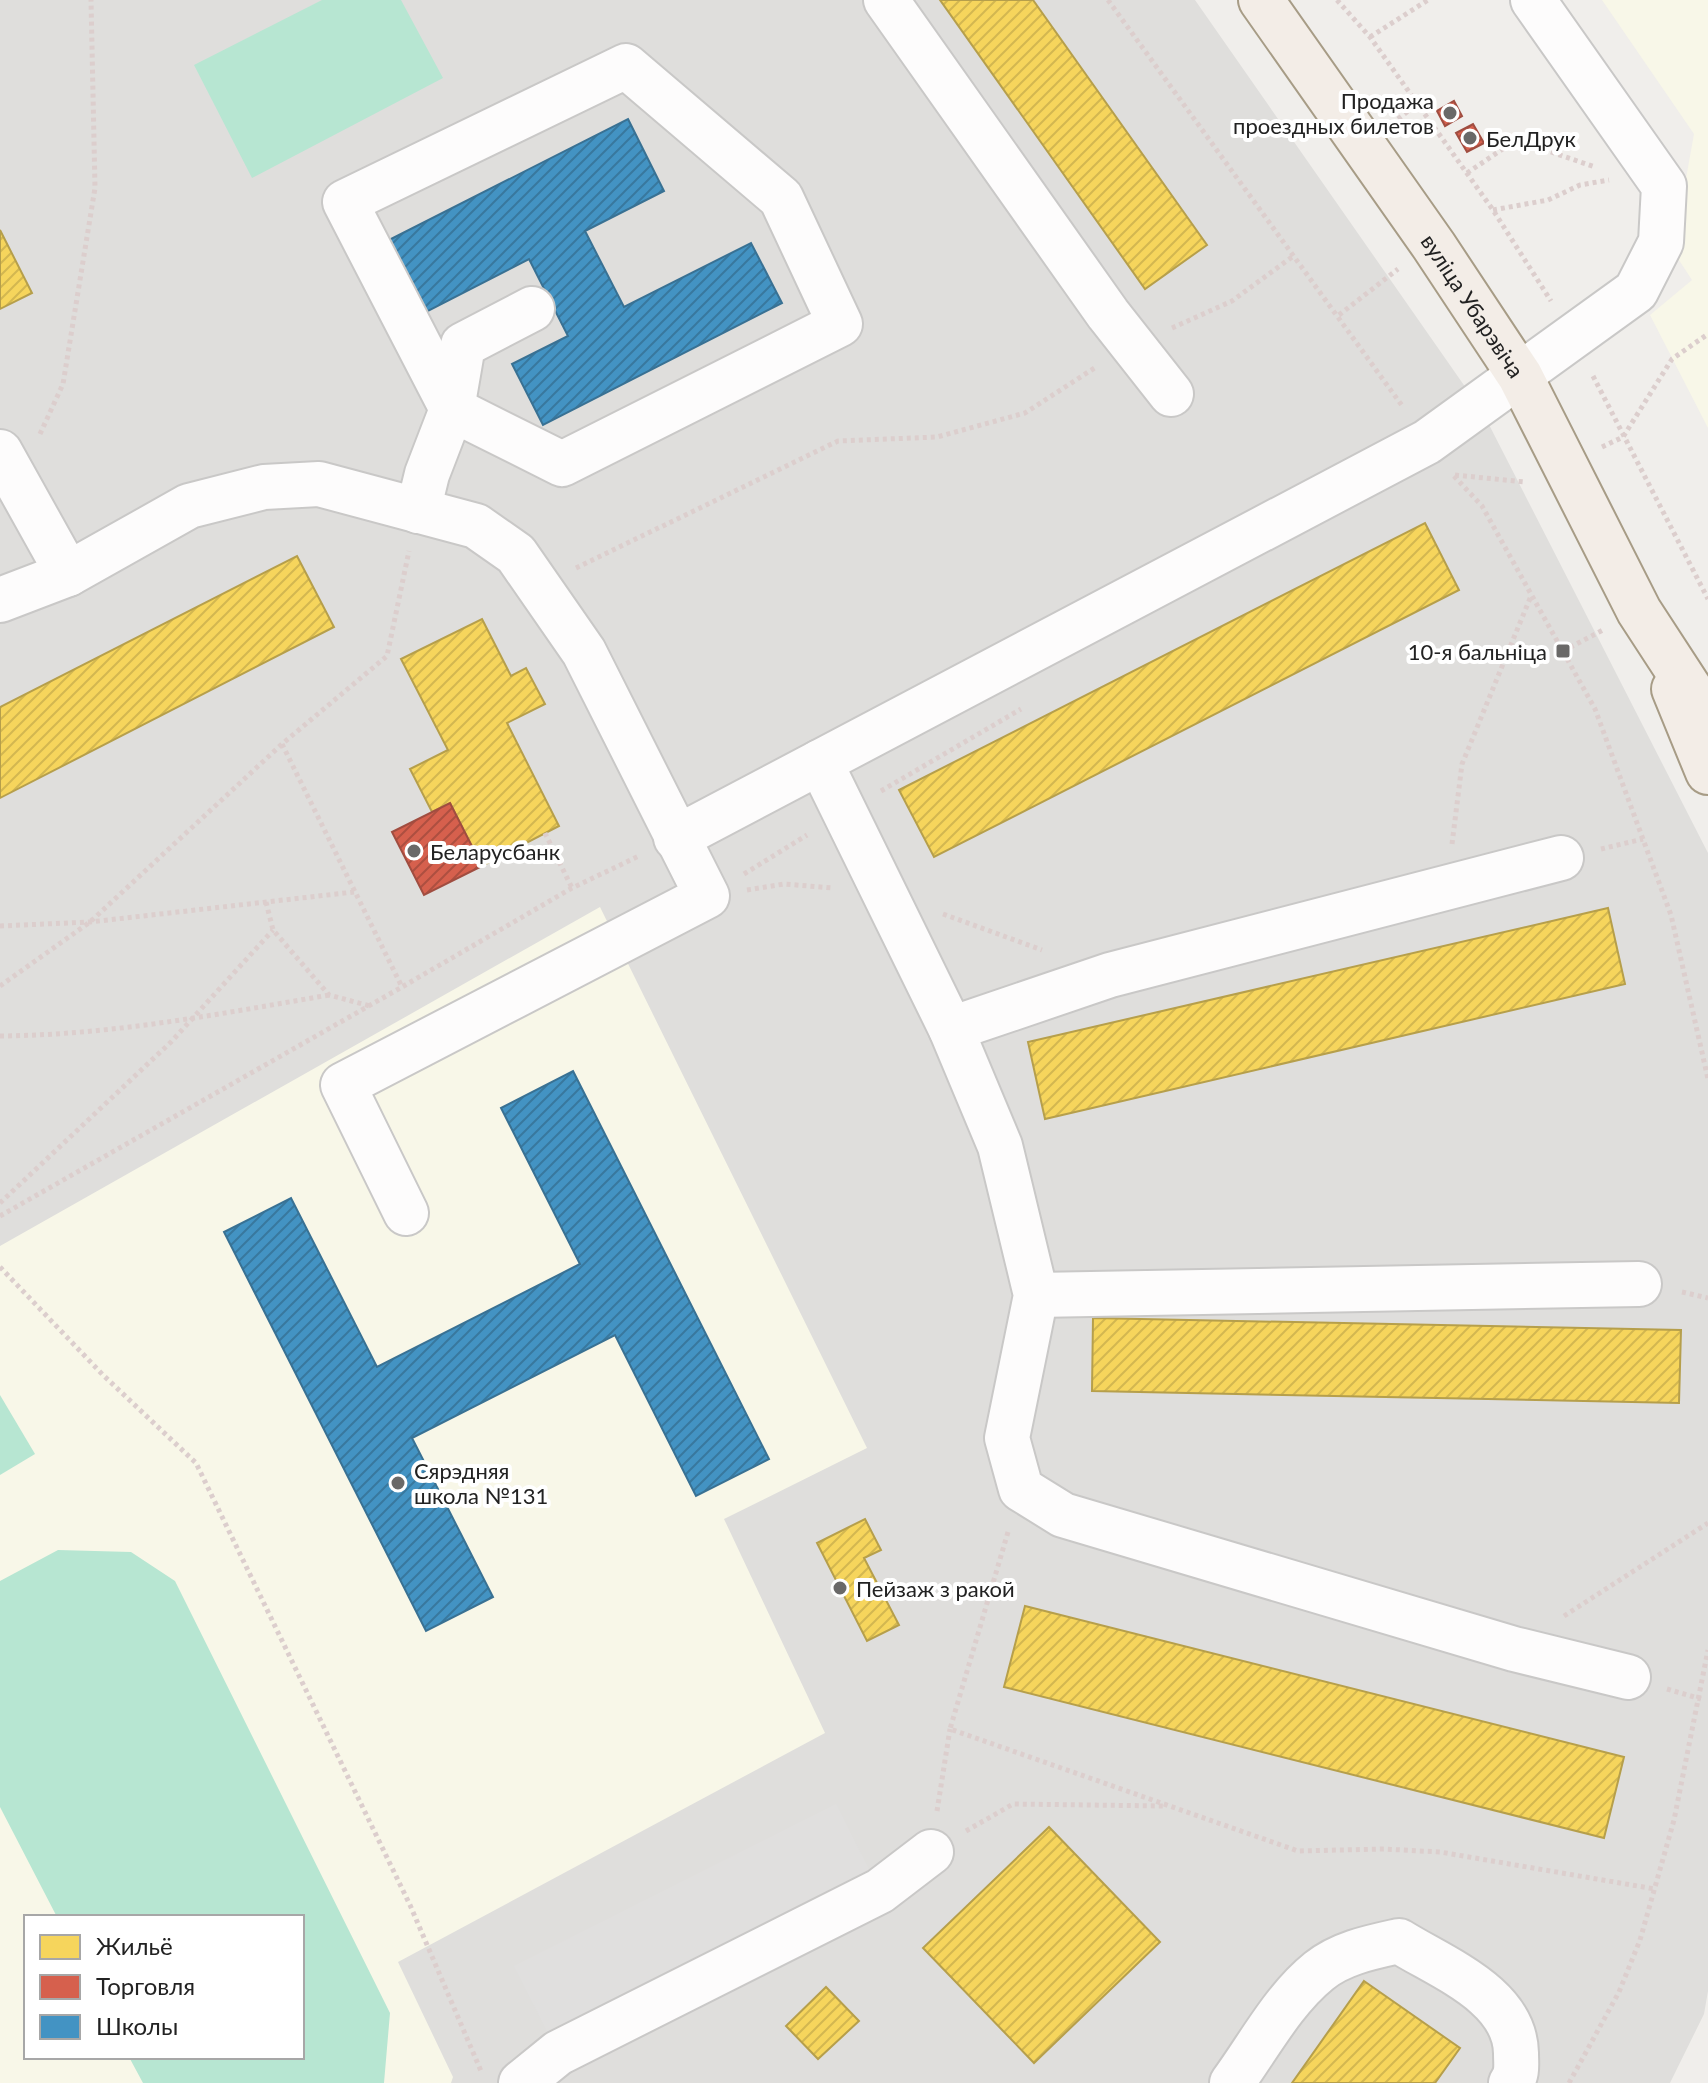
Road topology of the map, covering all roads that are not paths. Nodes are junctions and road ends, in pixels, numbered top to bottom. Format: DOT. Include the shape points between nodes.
graph roads {
  1 [pos="886,0"];
  2 [pos="1261,0"];
  3 [pos="1533,0"];
  4 [pos="532,309"];
  5 [pos="1520,376"];
  6 [pos="1171,394"];
  7 [pos="452,409"];
  8 [pos="8,469"];
  9 [pos="418,511"];
  10 [pos="68,574"];
  11 [pos="0,600"];
  12 [pos="1651,631"];
  13 [pos="1708,717"];
  14 [pos="820,762"];
  15 [pos="1708,772"];
  16 [pos="676,838"];
  17 [pos="1561,858"];
  18 [pos="951,1029"];
  19 [pos="406,1213"];
  20 [pos="1639,1284"];
  21 [pos="1036,1295"];
  22 [pos="1628,1677"];
  23 [pos="931,1852"];
  24 [pos="521,2083"];
  25 [pos="1232,2083"];
  26 [pos="1511,2083"];
  1 -- 6 [label="street"];
  2 -- 5 [label="main road, вуліца Убарэвіча"];
  3 -- 5 [label="street" via="1664,186 1661,242 1636,291"];
  4 -- 7 [label="street" via="463,345"];
  5 -- 12 [label="main road, вуліца Убарэвіча"];
  5 -- 14 [label="street" via="1440,466"];
  7 -- 7 [label="street" via="562,464 840,324 781,198 626,66 345,202"];
  7 -- 9 [label="street"];
  8 -- 10 [label="street"];
  9 -- 10 [label="street" via="319,484 264,487 189,506"];
  9 -- 16 [label="street" via="476,526 516,554 584,652"];
  10 -- 11 [label="street"];
  12 -- 13 [label="main road, вуліца Убарэвіча"];
  12 -- 15 [label="main road, вуліца Убарэвіча"];
  14 -- 16 [label="street"];
  14 -- 18 [label="street"];
  16 -- 19 [label="street" via="707,896 343,1085"];
  17 -- 18 [label="street" via="1110,975"];
  18 -- 21 [label="street" via="1000,1146"];
  20 -- 21 [label="street"];
  21 -- 22 [label="street" via="1007,1438 1021,1489 1063,1515 1514,1649"];
  23 -- 24 [label="street" via="880,1891 558,2053"];
  25 -- 26 [label="street" via="1320,1969 1357,1951 1399,1941 1497,2003 1516,2036 1516,2075"];
}
